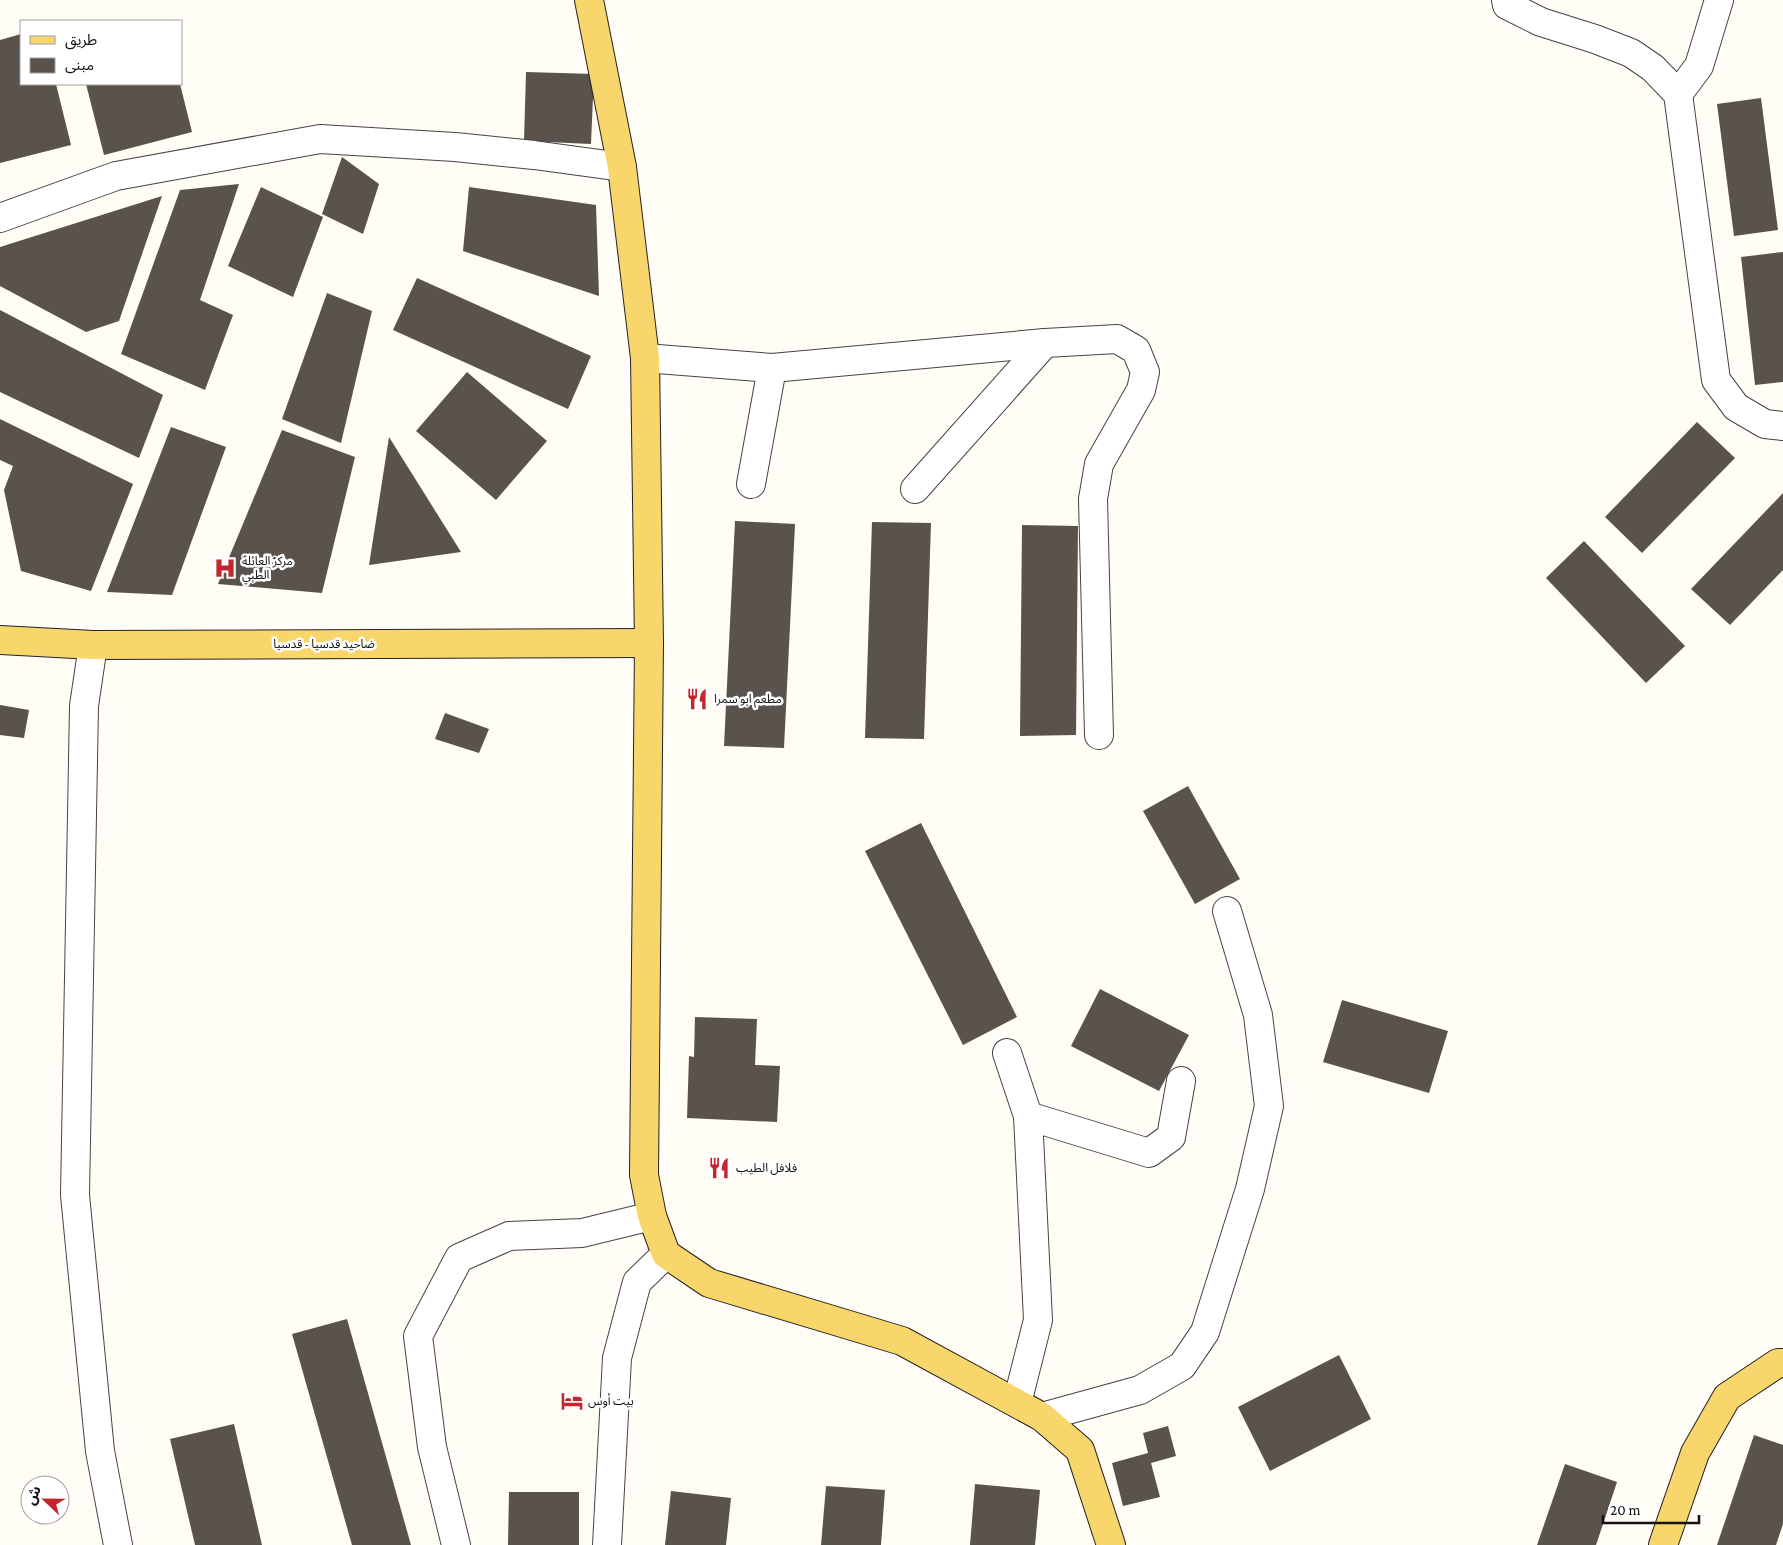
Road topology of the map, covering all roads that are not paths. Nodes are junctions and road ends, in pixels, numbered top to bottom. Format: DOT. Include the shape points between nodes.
graph roads {
  1 [pos="590,0"];
  2 [pos="1506,0"];
  3 [pos="1719,0"];
  4 [pos="1678,94"];
  5 [pos="622,167"];
  6 [pos="0,218"];
  7 [pos="1045,343"];
  8 [pos="645,358"];
  9 [pos="772,368"];
  10 [pos="1783,426"];
  11 [pos="751,484"];
  12 [pos="915,489"];
  13 [pos="0,640"];
  14 [pos="649,642"];
  15 [pos="93,645"];
  16 [pos="1099,735"];
  17 [pos="1227,911"];
  18 [pos="1007,1053"];
  19 [pos="1181,1081"];
  20 [pos="1028,1116"];
  21 [pos="652,1216"];
  22 [pos="666,1254"];
  23 [pos="1783,1363"];
  24 [pos="1017,1403"];
  25 [pos="1042,1417"];
  26 [pos="118,1545"];
  27 [pos="456,1545"];
  28 [pos="607,1545"];
  29 [pos="1111,1545"];
  30 [pos="1663,1545"];
  1 -- 5 [label="main road"];
  2 -- 4 [label="street" via="1507,5 1541,22 1631,53 1653,68"];
  3 -- 4 [label="street" via="1699,66"];
  4 -- 10 [label="street" via="1716,380 1736,407 1765,424"];
  5 -- 6 [label="street" via="456,147 320,140 116,176"];
  5 -- 8 [label="main road"];
  7 -- 9 [label="street"];
  7 -- 12 [label="street"];
  7 -- 16 [label="street" via="1116,339 1136,350 1145,372 1141,390 1099,464 1093,499"];
  8 -- 9 [label="street"];
  8 -- 14 [label="main road"];
  9 -- 11 [label="street"];
  13 -- 15 [label="main road, ضاحيد قدسيا - قدسيا"];
  14 -- 15 [label="main road, ضاحيد قدسيا - قدسيا"];
  14 -- 21 [label="main road" via="644,1175"];
  15 -- 26 [label="street" via="84,706 75,1195 100,1451"];
  17 -- 25 [label="street" via="1258,1015 1269,1106 1250,1189 1204,1332 1182,1366 1140,1390"];
  18 -- 20 [label="street"];
  19 -- 20 [label="street" via="1172,1137 1149,1153"];
  20 -- 24 [label="street" via="1038,1320"];
  21 -- 22 [label="main road"];
  21 -- 27 [label="street" via="582,1233 509,1236 458,1258 418,1336 432,1447"];
  22 -- 24 [label="main road" via="709,1284 902,1341"];
  22 -- 28 [label="street" via="636,1282 618,1358"];
  23 -- 30 [label="main road" via="1778,1363 1726,1397 1695,1453"];
  24 -- 25 [label="main road"];
  25 -- 29 [label="main road" via="1080,1450"];
}
